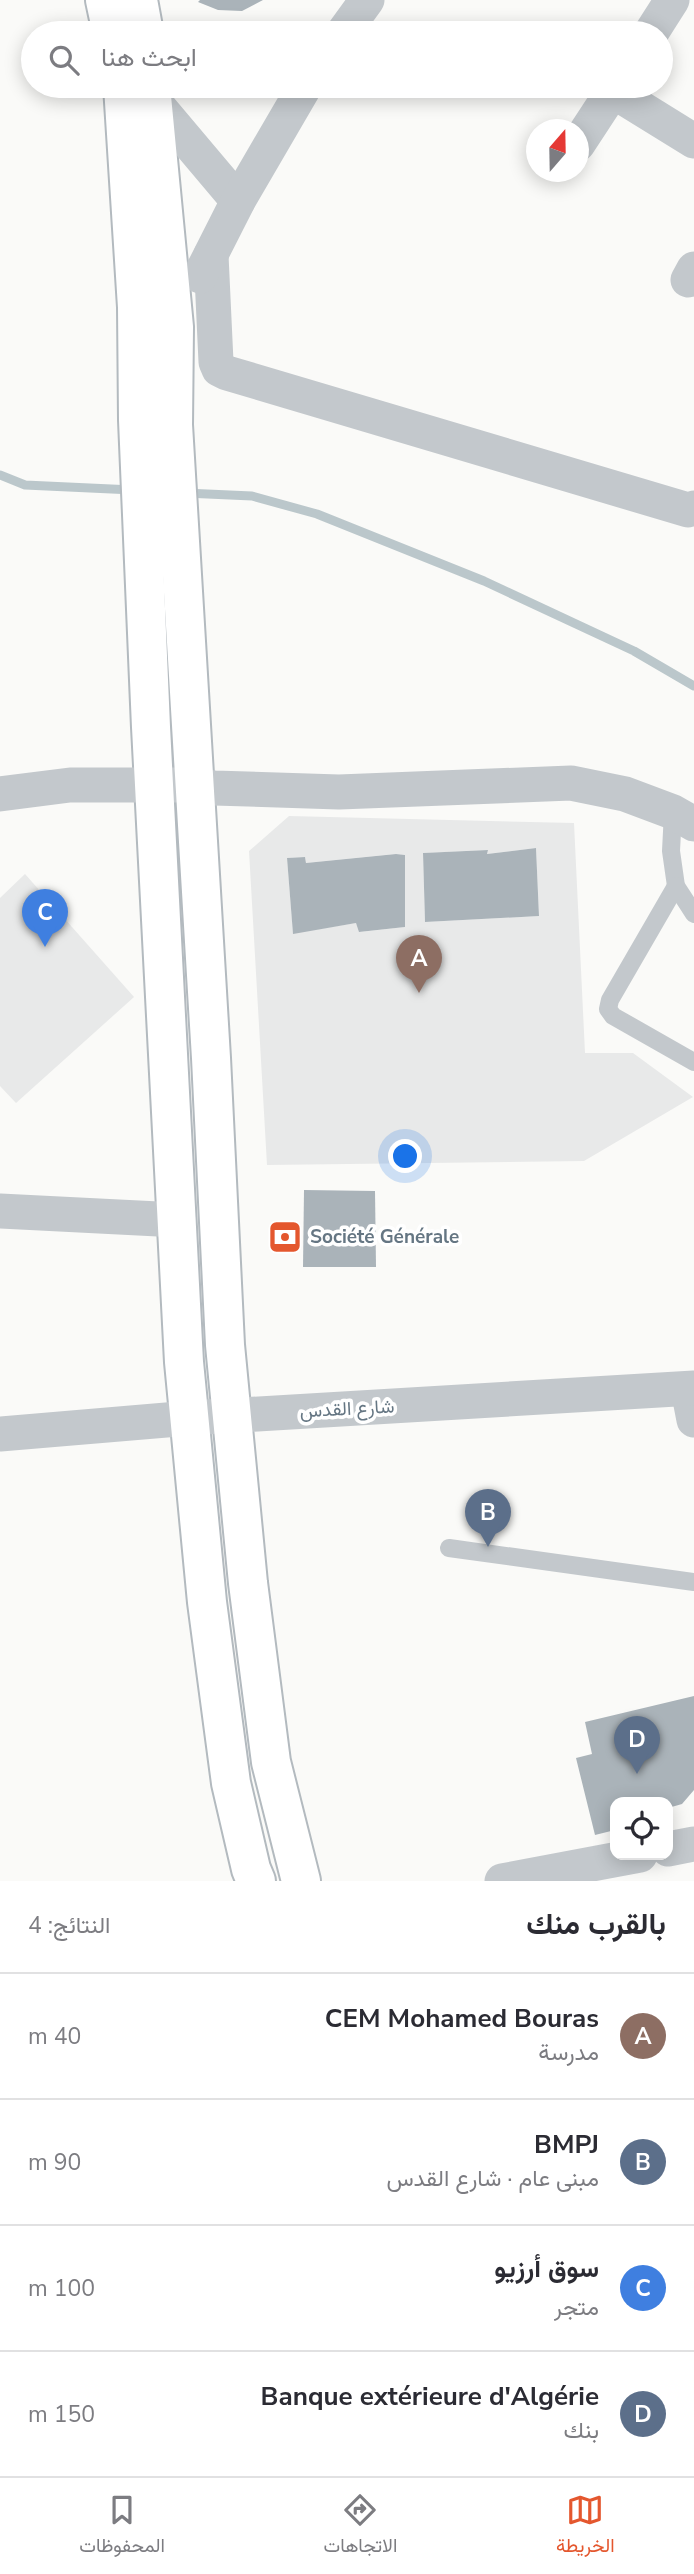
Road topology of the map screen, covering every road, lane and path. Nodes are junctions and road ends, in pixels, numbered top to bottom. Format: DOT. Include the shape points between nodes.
graph roads {
  1 [pos="106,0"];
  2 [pos="138,0"];
  3 [pos="367,0"];
  4 [pos="672,0"];
  5 [pos="110,21"];
  6 [pos="142,21"];
  7 [pos="352,21"];
  8 [pos="659,21"];
  9 [pos="142,98"];
  10 [pos="143,98"];
  11 [pos="149,98"];
  12 [pos="298,98"];
  13 [pos="609,98"];
  14 [pos="630,98"];
  15 [pos="589,128"];
  16 [pos="694,141"];
  17 [pos="238,201"];
  18 [pos="211,255"];
  19 [pos="174,327"];
  20 [pos="155,422"];
  21 [pos="694,508"];
  22 [pos="154,785"];
  23 [pos="194,785"];
  24 [pos="0,794"];
  25 [pos="683,818"];
  26 [pos="676,886"];
  27 [pos="694,914"];
  28 [pos="694,1062"];
  29 [pos="0,1211"];
  30 [pos="178,1220"];
  31 [pos="692,1399"];
  32 [pos="232,1416"];
  33 [pos="190,1418"];
  34 [pos="0,1434"];
  35 [pos="449,1548"];
  36 [pos="694,1582"];
  37 [pos="694,1844"];
  38 [pos="673,1848"];
  39 [pos="623,1860"];
  40 [pos="577,1874"];
  41 [pos="256,1881"];
  42 [pos="301,1881"];
  43 [pos="502,1881"];
  1 -- 5 [label="main road"];
  2 -- 6 [label="main road"];
  3 -- 7 [label="street"];
  4 -- 8 [label="street"];
  9 -- 20 [label="main road" via="137,307"];
  10 -- 19 [label="main road"];
  11 -- 17 [label="street"];
  12 -- 17 [label="street"];
  13 -- 15 [label="street"];
  14 -- 16 [label="street"];
  17 -- 18 [label="street"];
  18 -- 19 [label="street"];
  18 -- 21 [label="street" via="219,369 688,510"];
  19 -- 20 [label="main road"];
  20 -- 22 [label="main road" via="144,554"];
  20 -- 23 [label="main road" via="180,542"];
  22 -- 23 [label="street"];
  22 -- 24 [label="street" via="70,785"];
  22 -- 30 [label="main road"];
  23 -- 25 [label="street" via="339,792 571,783 625,794"];
  23 -- 32 [label="main road"];
  25 -- 26 [label="lane" via="671,851"];
  26 -- 27 [label="lane"];
  26 -- 28 [label="lane" via="608,1009 612,1016"];
  29 -- 30 [label="street"];
  30 -- 33 [label="main road"];
  31 -- 32 [label="street, شارع القدس"];
  32 -- 33 [label="street, شارع القدس"];
  32 -- 42 [label="main road" via="271,1762"];
  33 -- 34 [label="street, شارع القدس"];
  33 -- 41 [label="main road" via="207,1602 232,1783"];
  35 -- 36 [label="lane"];
  37 -- 38 [label="street"];
  39 -- 40 [label="street"];
  40 -- 43 [label="street"];
}
